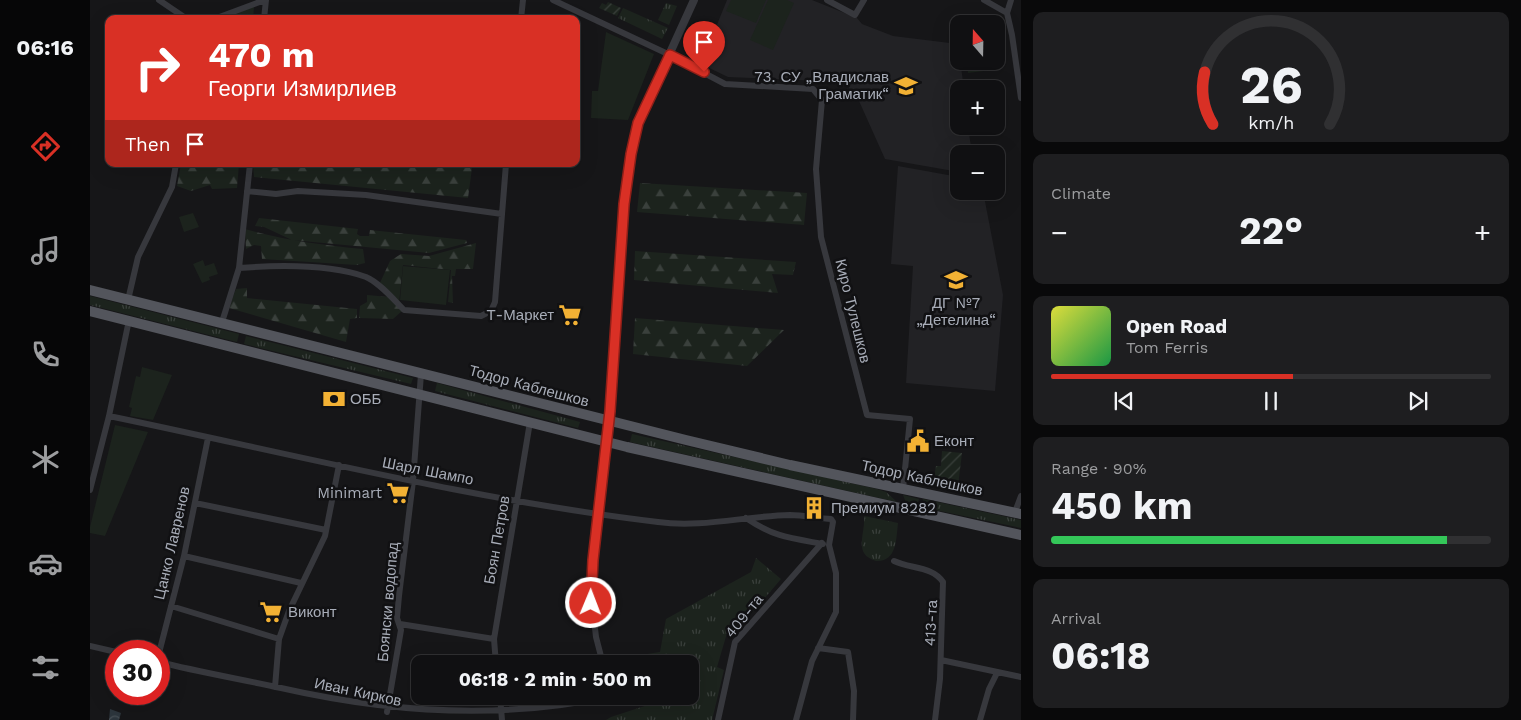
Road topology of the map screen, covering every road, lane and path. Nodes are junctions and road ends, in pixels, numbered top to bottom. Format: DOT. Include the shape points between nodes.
graph roads {
  1 [pos="159,0"];
  2 [pos="266,0"];
  3 [pos="523,0"];
  4 [pos="553,0"];
  5 [pos="694,0"];
  6 [pos="827,0"];
  7 [pos="864,0"];
  8 [pos="984,0"];
  9 [pos="1011,0"];
  10 [pos="1007,13"];
  11 [pos="181,15"];
  12 [pos="225,15"];
  13 [pos="264,15"];
  14 [pos="521,15"];
  15 [pos="670,55"];
  16 [pos="1021,98"];
  17 [pos="175,167"];
  18 [pos="250,167"];
  19 [pos="506,167"];
  20 [pos="247,191"];
  21 [pos="502,214"];
  22 [pos="239,268"];
  23 [pos="90,290"];
  24 [pos="128,300"];
  25 [pos="90,311"];
  26 [pos="128,320"];
  27 [pos="222,322"];
  28 [pos="421,374"];
  29 [pos="420,394"];
  30 [pos="109,416"];
  31 [pos="530,422"];
  32 [pos="608,422"];
  33 [pos="208,438"];
  34 [pos="605,441"];
  35 [pos="93,462"];
  36 [pos="339,465"];
  37 [pos="413,482"];
  38 [pos="903,489"];
  39 [pos="90,490"];
  40 [pos="1021,496"];
  41 [pos="517,500"];
  42 [pos="195,503"];
  43 [pos="1018,513"];
  44 [pos="599,514"];
  45 [pos="746,518"];
  46 [pos="326,530"];
  47 [pos="1021,535"];
  48 [pos="825,544"];
  49 [pos="184,556"];
  50 [pos="894,561"];
  51 [pos="301,583"];
  52 [pos="171,606"];
  53 [pos="400,624"];
  54 [pos="279,639"];
  55 [pos="494,639"];
  56 [pos="162,640"];
  57 [pos="90,646"];
  58 [pos="818,648"];
  59 [pos="105,649"];
  60 [pos="495,655"];
  61 [pos="601,655"];
  62 [pos="941,660"];
  63 [pos="170,665"];
  64 [pos="997,673"];
  65 [pos="1021,677"];
  66 [pos="275,687"];
  67 [pos="501,705"];
  68 [pos="588,705"];
  69 [pos="387,712"];
  70 [pos="554,713"];
  71 [pos="430,718"];
  72 [pos="492,719"];
  73 [pos="511,719"];
  74 [pos="502,720"];
  75 [pos="718,720"];
  76 [pos="796,720"];
  77 [pos="853,720"];
  78 [pos="935,720"];
  79 [pos="980,720"];
  1 -- 11 [label="street"];
  2 -- 12 [label="street"];
  2 -- 13 [label="street"];
  3 -- 14 [label="street"];
  4 -- 15 [label="street"];
  5 -- 15 [label="street"];
  6 -- 7 [label="street" via="855,15"];
  8 -- 10 [label="street"];
  9 -- 10 [label="street"];
  10 -- 16 [label="street"];
  15 -- 32 [label="street" via="638,123 631,154 624,204"];
  15 -- 38 [label="street, Киро Тулешков" via="725,84 813,89 822,100 816,169 821,237 866,415 910,419"];
  17 -- 24 [label="street" via="172,187 138,256"];
  18 -- 20 [label="street"];
  19 -- 21 [label="street"];
  20 -- 21 [label="street" via="366,195"];
  20 -- 22 [label="street"];
  21 -- 22 [label="street" via="495,302 491,311 481,316 404,310 368,278 340,271 275,266"];
  22 -- 27 [label="street"];
  23 -- 24 [label="main road, Тодор Каблешков"];
  24 -- 27 [label="main road, Тодор Каблешков"];
  25 -- 26 [label="main road"];
  26 -- 29 [label="main road"];
  26 -- 30 [label="street"];
  27 -- 28 [label="main road, Тодор Каблешков"];
  28 -- 29 [label="street, Боянски водопад"];
  28 -- 32 [label="main road, Тодор Каблешков"];
  29 -- 31 [label="main road"];
  29 -- 37 [label="street, Боянски водопад"];
  30 -- 33 [label="street, Шарл Шампо"];
  30 -- 35 [label="street"];
  31 -- 34 [label="main road"];
  31 -- 41 [label="street, Боян Петров"];
  32 -- 34 [label="street"];
  32 -- 38 [label="main road, Тодор Каблешков"];
  33 -- 36 [label="street, Шарл Шампо"];
  33 -- 42 [label="street, Цанко Лавренов"];
  34 -- 44 [label="street"];
  34 -- 47 [label="main road"];
  35 -- 39 [label="street"];
  36 -- 37 [label="street, Шарл Шампо"];
  36 -- 46 [label="street"];
  37 -- 41 [label="street, Шарл Шампо"];
  37 -- 53 [label="street, Боянски водопад" via="399,596 397,618"];
  38 -- 43 [label="main road, Тодор Каблешков"];
  40 -- 43 [label="street"];
  41 -- 44 [label="street, Шарл Шампо"];
  41 -- 55 [label="street, Боян Петров"];
  42 -- 46 [label="street"];
  42 -- 49 [label="street, Цанко Лавренов"];
  44 -- 45 [label="street, Шарл Шампо" via="660,523 710,524"];
  44 -- 61 [label="street" via="591,603"];
  45 -- 48 [label="street" via="778,536"];
  45 -- 48 [label="street, Шарл Шампо" via="791,515 831,519 833,522"];
  46 -- 51 [label="street"];
  48 -- 58 [label="street" via="836,573 837,607 833,622"];
  48 -- 75 [label="street, 409-та" via="735,642"];
  49 -- 51 [label="street"];
  49 -- 52 [label="street, Цанко Лавренов"];
  50 -- 62 [label="street, 413-та" via="935,572 943,582"];
  51 -- 54 [label="street"];
  52 -- 54 [label="street"];
  52 -- 56 [label="street, Цанко Лавренов"];
  53 -- 55 [label="street"];
  53 -- 69 [label="street, Боянски водопад"];
  54 -- 66 [label="street"];
  55 -- 60 [label="street, Боян Петров"];
  57 -- 59 [label="street"];
  58 -- 76 [label="street"];
  58 -- 77 [label="street" via="848,652 854,691"];
  62 -- 64 [label="street"];
  62 -- 78 [label="street, 413-та"];
  63 -- 66 [label="street, Иван Кирков"];
  64 -- 65 [label="street"];
  64 -- 79 [label="street"];
  66 -- 69 [label="street, Иван Кирков"];
  67 -- 74 [label="street"];
  68 -- 70 [label="street"];
  69 -- 71 [label="street, Иван Кирков"];
  72 -- 74 [label="street"];
  73 -- 74 [label="street"];
}
